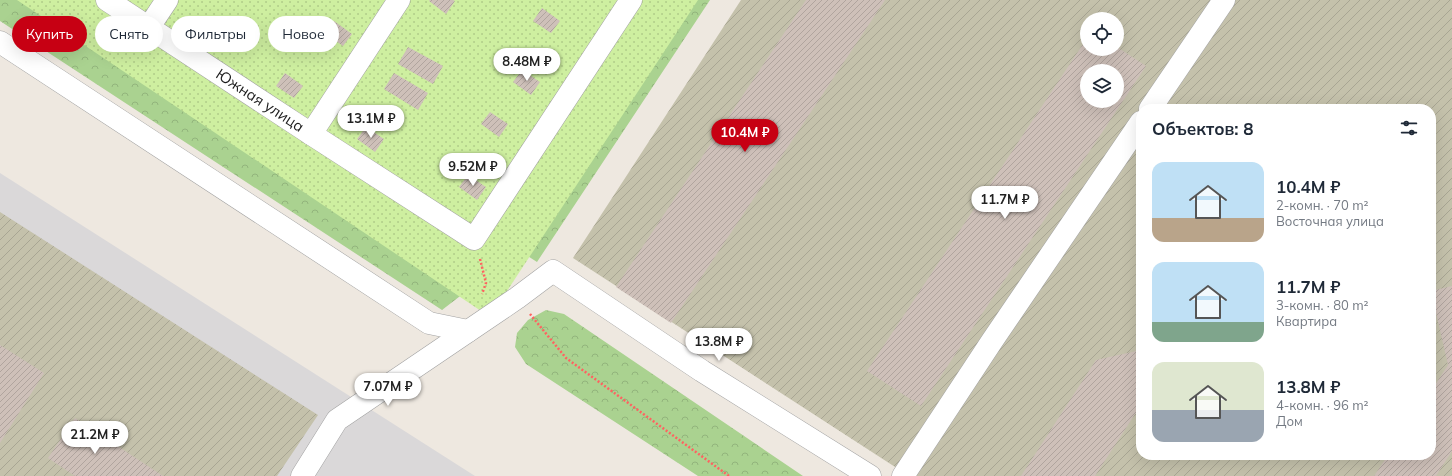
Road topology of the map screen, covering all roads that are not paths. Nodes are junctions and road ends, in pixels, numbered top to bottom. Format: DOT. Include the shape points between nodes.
graph roads {
  1 [pos="107,0"];
  2 [pos="167,0"];
  3 [pos="399,0"];
  4 [pos="632,0"];
  5 [pos="1224,0"];
  6 [pos="132,16"];
  7 [pos="156,16"];
  8 [pos="163,36"];
  9 [pos="0,42"];
  10 [pos="1153,104"];
  11 [pos="1136,129"];
  12 [pos="311,134"];
  13 [pos="468,331"];
  14 [pos="302,476"];
  15 [pos="870,476"];
  16 [pos="902,476"];
  1 -- 6 [label="street, Южная улица"];
  2 -- 7 [label="street"];
  3 -- 12 [label="street"];
  4 -- 12 [label="street, Южная улица" via="474,239"];
  5 -- 10 [label="street"];
  8 -- 12 [label="street, Южная улица"];
  9 -- 13 [label="street" via="429,323"];
  11 -- 16 [label="street"];
  13 -- 14 [label="street" via="338,420"];
  13 -- 15 [label="street" via="553,271 702,371"];
}
